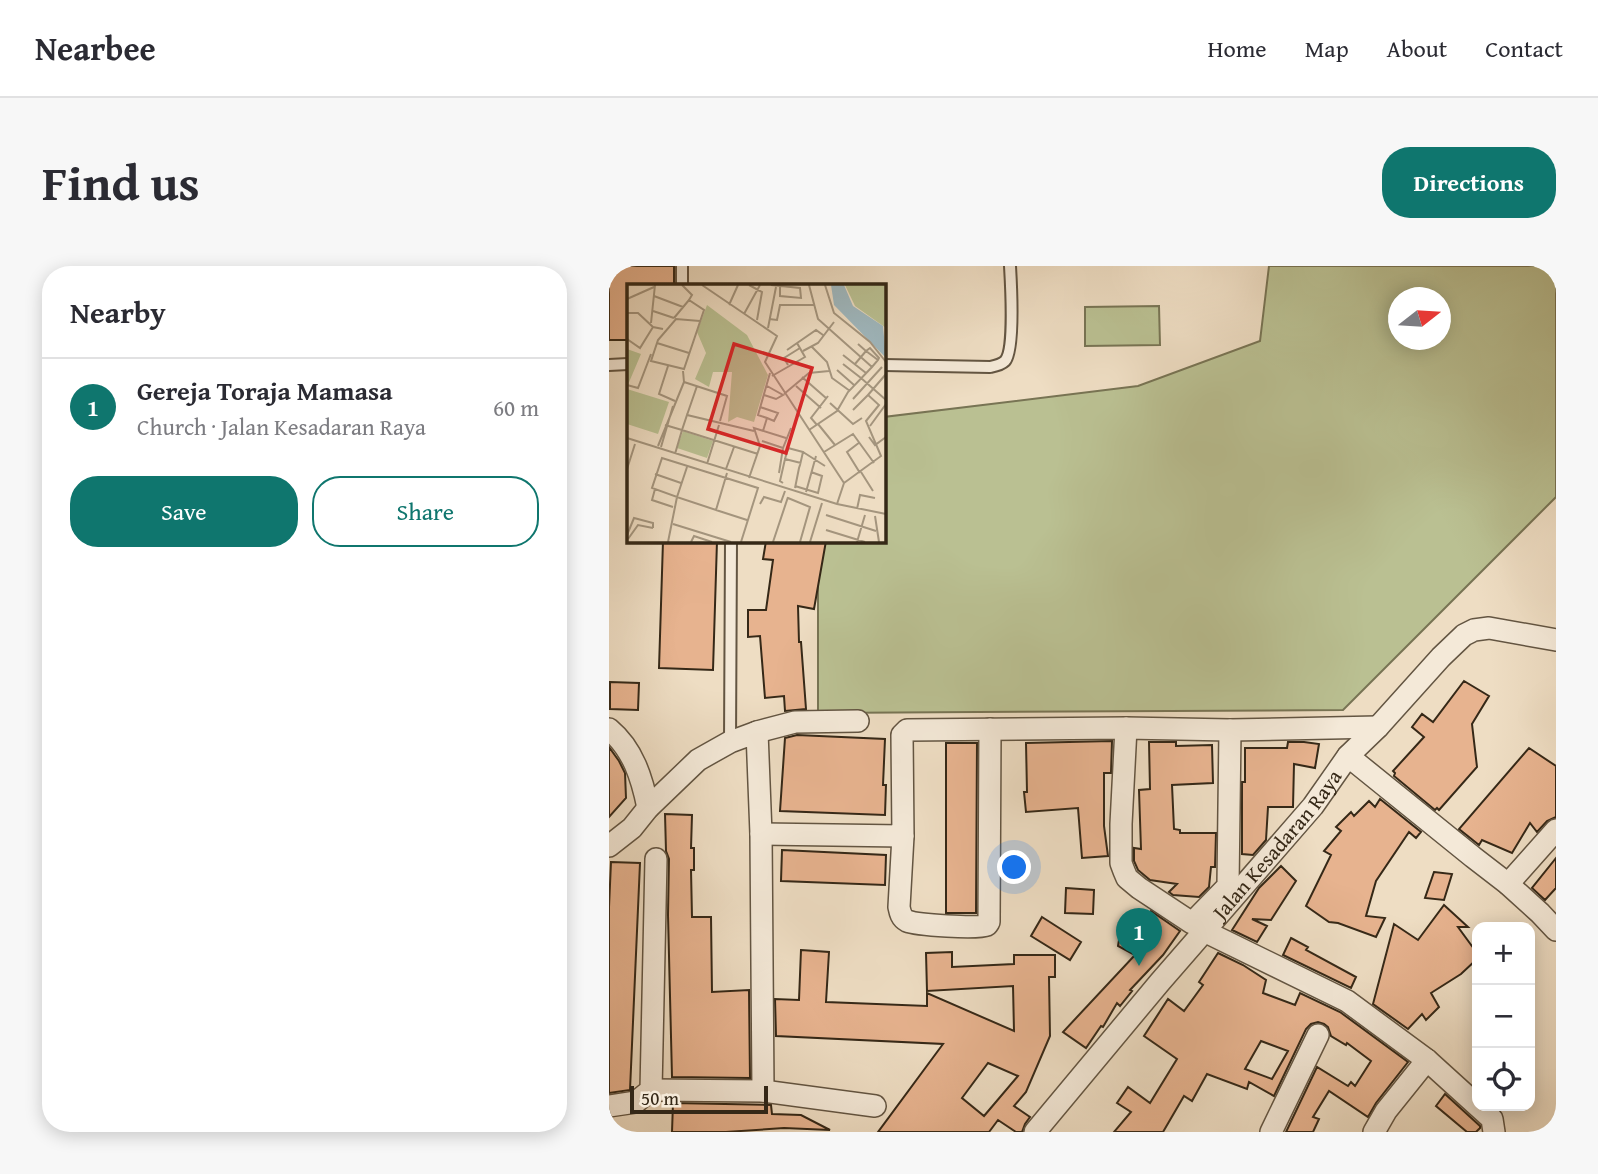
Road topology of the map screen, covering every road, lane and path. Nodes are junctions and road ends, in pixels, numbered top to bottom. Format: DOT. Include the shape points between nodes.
graph roads {
  1 [pos="683,266"];
  2 [pos="1010,266"];
  3 [pos="682,284"];
  4 [pos="627,364"];
  5 [pos="609,365"];
  6 [pos="885,365"];
  7 [pos="731,542"];
  8 [pos="1556,640"];
  9 [pos="859,722"];
  10 [pos="1378,727"];
  11 [pos="1126,728"];
  12 [pos="609,729"];
  13 [pos="990,729"];
  14 [pos="1230,730"];
  15 [pos="757,732"];
  16 [pos="730,742"];
  17 [pos="1348,755"];
  18 [pos="649,808"];
  19 [pos="1556,830"];
  20 [pos="761,834"];
  21 [pos="903,836"];
  22 [pos="609,846"];
  23 [pos="656,859"];
  24 [pos="1509,884"];
  25 [pos="1556,930"];
  26 [pos="1204,931"];
  27 [pos="1318,1035"];
  28 [pos="1427,1060"];
  29 [pos="651,1090"];
  30 [pos="763,1091"];
  31 [pos="609,1106"];
  32 [pos="875,1106"];
  33 [pos="1035,1132"];
  34 [pos="1271,1132"];
  35 [pos="1374,1132"];
  36 [pos="1495,1132"];
  1 -- 3 [label="lane"];
  2 -- 6 [label="lane" via="1011,340 1005,361 990,367"];
  4 -- 5 [label="lane"];
  7 -- 16 [label="lane"];
  8 -- 10 [label="street, Jalan Kesadaran Raya" via="1489,628 1474,630 1441,657"];
  9 -- 15 [label="street" via="795,722"];
  10 -- 14 [label="street"];
  10 -- 17 [label="street, Jalan Kesadaran Raya"];
  11 -- 13 [label="street"];
  11 -- 14 [label="street"];
  11 -- 14 [label="street" via="1121,863 1127,878 1192,923 1229,886"];
  12 -- 18 [label="street" via="630,754"];
  13 -- 21 [label="street" via="907,730 902,735"];
  13 -- 21 [label="street" via="987,925 940,925 907,921 901,915"];
  15 -- 16 [label="street"];
  15 -- 20 [label="street"];
  16 -- 18 [label="street" via="698,760"];
  17 -- 24 [label="street"];
  17 -- 26 [label="street, Jalan Kesadaran Raya" via="1313,806"];
  18 -- 22 [label="street"];
  19 -- 24 [label="street"];
  20 -- 21 [label="street"];
  20 -- 30 [label="street"];
  23 -- 29 [label="street"];
  24 -- 25 [label="street"];
  26 -- 28 [label="street" via="1346,1001"];
  26 -- 33 [label="street, Jalan Kesadaran Raya"];
  27 -- 34 [label="street"];
  28 -- 35 [label="street"];
  28 -- 36 [label="street" via="1492,1119"];
  29 -- 30 [label="street"];
  29 -- 31 [label="street" via="636,1102"];
  30 -- 32 [label="street"];
}
